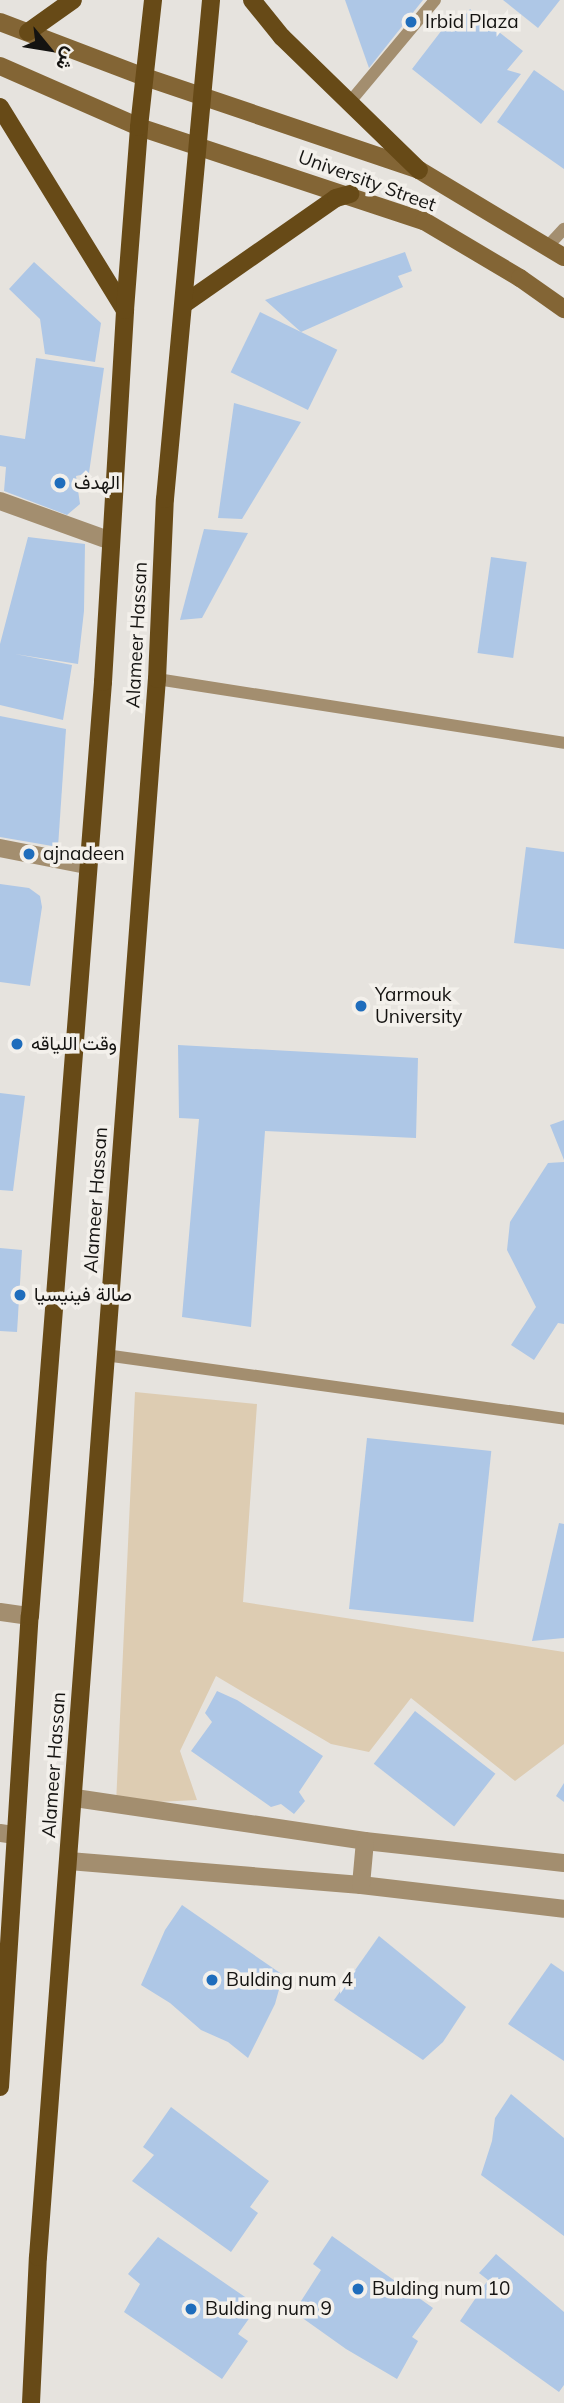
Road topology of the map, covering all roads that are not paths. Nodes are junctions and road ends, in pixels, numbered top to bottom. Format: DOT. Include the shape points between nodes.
graph roads {
  1 [pos="73,0"];
  2 [pos="153,0"];
  3 [pos="211,0"];
  4 [pos="252,0"];
  5 [pos="435,0"];
  6 [pos="0,22"];
  7 [pos="28,32"];
  8 [pos="0,66"];
  9 [pos="145,77"];
  10 [pos="204,97"];
  11 [pos="349,103"];
  12 [pos="0,107"];
  13 [pos="139,127"];
  14 [pos="198,147"];
  15 [pos="419,170"];
  16 [pos="350,194"];
  17 [pos="564,229"];
  18 [pos="547,247"];
  19 [pos="564,257"];
  20 [pos="184,304"];
  21 [pos="564,309"];
  22 [pos="125,310"];
  23 [pos="0,501"];
  24 [pos="111,541"];
  25 [pos="157,679"];
  26 [pos="564,743"];
  27 [pos="0,848"];
  28 [pos="87,865"];
  29 [pos="105,1355"];
  30 [pos="564,1419"];
  31 [pos="0,1612"];
  32 [pos="30,1616"];
  33 [pos="75,1798"];
  34 [pos="8,1834"];
  35 [pos="365,1841"];
  36 [pos="69,1861"];
  37 [pos="564,1864"];
  38 [pos="361,1885"];
  39 [pos="564,1909"];
  40 [pos="0,2087"];
  41 [pos="31,2403"];
  1 -- 7 [label="main road"];
  2 -- 9 [label="main road, Alameer Hassan"];
  3 -- 10 [label="main road, Alameer Hassan"];
  4 -- 11 [label="main road" via="282,37"];
  5 -- 11 [label="lane"];
  6 -- 7 [label="main road, University Street"];
  7 -- 9 [label="main road, University Street"];
  8 -- 13 [label="main road, University Street"];
  9 -- 10 [label="main road, University Street"];
  9 -- 13 [label="main road, Alameer Hassan"];
  10 -- 14 [label="main road, Alameer Hassan"];
  10 -- 15 [label="main road, University Street"];
  11 -- 15 [label="main road"];
  12 -- 22 [label="main road"];
  13 -- 14 [label="main road, University Street"];
  13 -- 22 [label="main road, Alameer Hassan"];
  14 -- 16 [label="main road, University Street"];
  14 -- 20 [label="main road, Alameer Hassan"];
  15 -- 18 [label="main road, University Street"];
  16 -- 20 [label="main road" via="336,198"];
  16 -- 21 [label="main road, University Street" via="424,221"];
  17 -- 18 [label="lane"];
  18 -- 19 [label="main road, University Street"];
  20 -- 25 [label="main road, Alameer Hassan" via="165,499"];
  22 -- 24 [label="main road, Alameer Hassan"];
  23 -- 24 [label="street"];
  24 -- 28 [label="main road, Alameer Hassan"];
  25 -- 26 [label="lane"];
  25 -- 29 [label="main road, Alameer Hassan"];
  27 -- 28 [label="street"];
  28 -- 32 [label="main road, Alameer Hassan"];
  29 -- 30 [label="lane"];
  29 -- 33 [label="main road, Alameer Hassan"];
  31 -- 32 [label="street"];
  32 -- 34 [label="main road, Alameer Hassan"];
  33 -- 35 [label="street"];
  33 -- 36 [label="main road, Alameer Hassan"];
  34 -- 40 [label="main road, Alameer Hassan"];
  35 -- 37 [label="street"];
  35 -- 38 [label="street"];
  36 -- 38 [label="street"];
  36 -- 41 [label="main road, Alameer Hassan"];
  38 -- 39 [label="street"];
}
